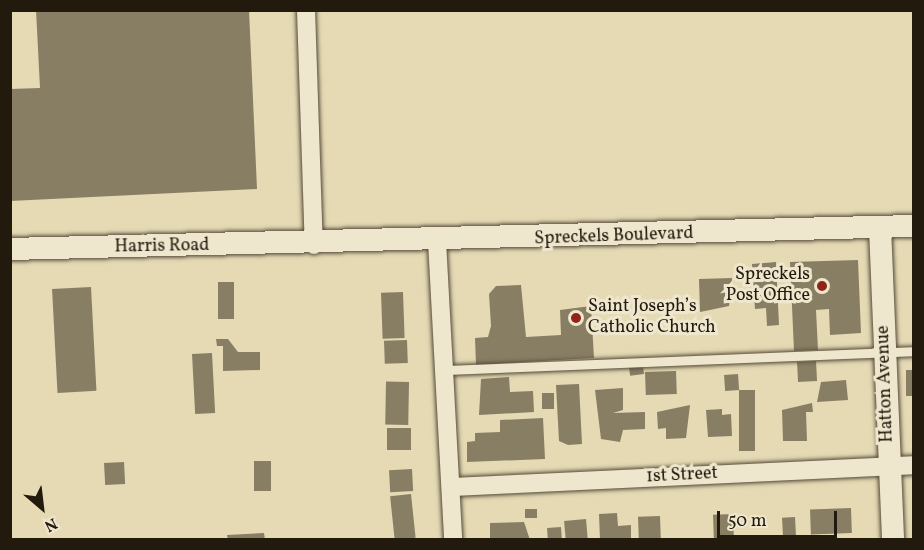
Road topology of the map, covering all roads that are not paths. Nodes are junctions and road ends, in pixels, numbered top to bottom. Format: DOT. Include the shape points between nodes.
graph roads {
  1 [pos="306,10"];
  2 [pos="914,226"];
  3 [pos="880,228"];
  4 [pos="437,242"];
  5 [pos="314,245"];
  6 [pos="10,249"];
  7 [pos="914,351"];
  8 [pos="885,352"];
  9 [pos="445,370"];
  10 [pos="914,465"];
  11 [pos="890,466"];
  12 [pos="451,487"];
  13 [pos="453,540"];
  14 [pos="893,540"];
  1 -- 5 [label="street"];
  2 -- 3 [label="street, Spreckels Boulevard"];
  3 -- 4 [label="street, Spreckels Boulevard"];
  3 -- 8 [label="street, Hatton Avenue"];
  4 -- 5 [label="street, Spreckels Boulevard"];
  4 -- 9 [label="street"];
  5 -- 6 [label="street, Harris Road"];
  7 -- 8 [label="lane"];
  8 -- 9 [label="lane"];
  8 -- 11 [label="street, Hatton Avenue"];
  9 -- 12 [label="street"];
  10 -- 11 [label="street, 1st Street"];
  11 -- 12 [label="street, 1st Street"];
  11 -- 14 [label="street, Hatton Avenue"];
  12 -- 13 [label="street"];
}
